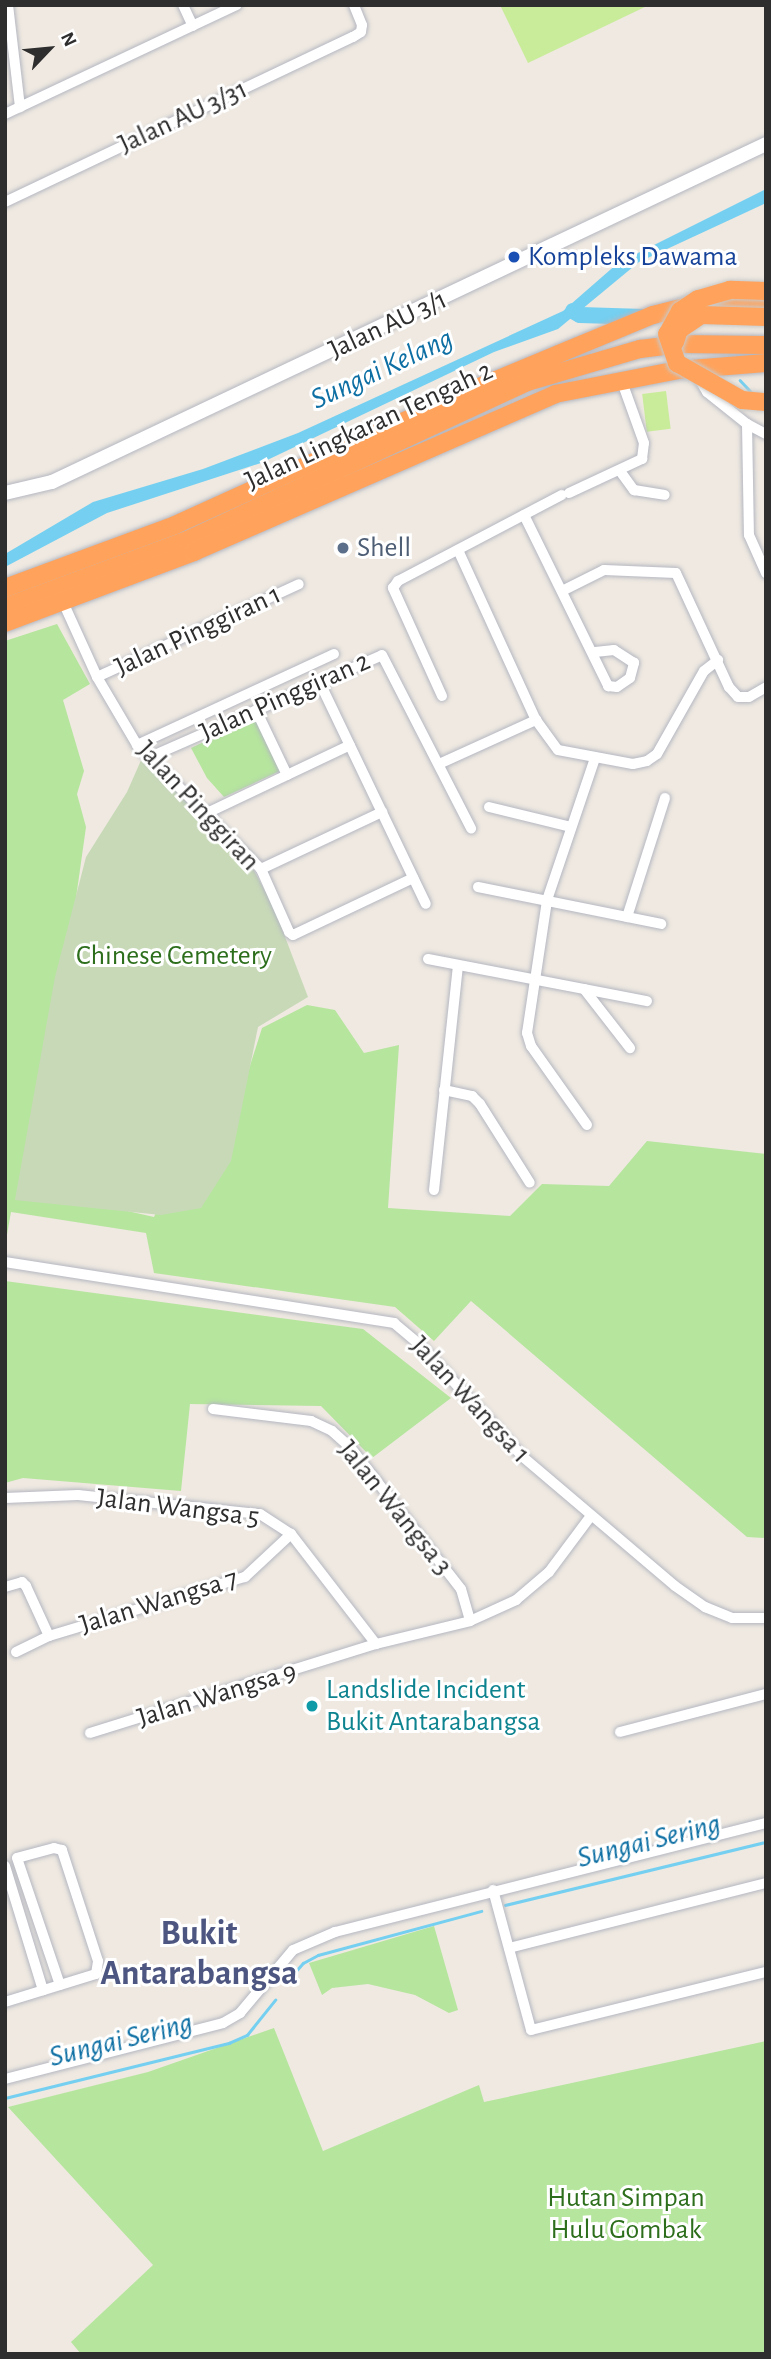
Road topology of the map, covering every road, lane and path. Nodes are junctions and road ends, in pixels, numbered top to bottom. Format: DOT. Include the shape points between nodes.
graph roads {
  1 [pos="8,5"];
  2 [pos="183,5"];
  3 [pos="237,5"];
  4 [pos="357,6"];
  5 [pos="193,26"];
  6 [pos="20,107"];
  7 [pos="5,114"];
  8 [pos="766,144"];
  9 [pos="5,202"];
  10 [pos="766,291"];
  11 [pos="766,303"];
  12 [pos="766,317"];
  13 [pos="766,345"];
  14 [pos="671,352"];
  15 [pos="766,363"];
  16 [pos="732,365"];
  17 [pos="678,370"];
  18 [pos="621,379"];
  19 [pos="717,398"];
  20 [pos="766,402"];
  21 [pos="747,424"];
  22 [pos="766,434"];
  23 [pos="620,471"];
  24 [pos="5,493"];
  25 [pos="665,495"];
  26 [pos="524,515"];
  27 [pos="458,550"];
  28 [pos="766,573"];
  29 [pos="299,584"];
  30 [pos="5,588"];
  31 [pos="562,591"];
  32 [pos="64,602"];
  33 [pos="5,607"];
  34 [pos="5,623"];
  35 [pos="595,652"];
  36 [pos="334,654"];
  37 [pos="718,660"];
  38 [pos="97,677"];
  39 [pos="319,681"];
  40 [pos="766,687"];
  41 [pos="442,696"];
  42 [pos="256,710"];
  43 [pos="536,720"];
  44 [pos="137,745"];
  45 [pos="350,745"];
  46 [pos="150,757"];
  47 [pos="594,758"];
  48 [pos="439,764"];
  49 [pos="287,775"];
  50 [pos="665,799"];
  51 [pos="489,807"];
  52 [pos="382,812"];
  53 [pos="207,813"];
  54 [pos="571,827"];
  55 [pos="471,828"];
  56 [pos="261,869"];
  57 [pos="413,878"];
  58 [pos="478,887"];
  59 [pos="547,900"];
  60 [pos="426,904"];
  61 [pos="627,917"];
  62 [pos="661,924"];
  63 [pos="428,959"];
  64 [pos="458,965"];
  65 [pos="533,979"];
  66 [pos="584,989"];
  67 [pos="648,1001"];
  68 [pos="630,1048"];
  69 [pos="444,1090"];
  70 [pos="587,1125"];
  71 [pos="530,1184"];
  72 [pos="434,1191"];
  73 [pos="5,1262"];
  74 [pos="213,1409"];
  75 [pos="5,1498"];
  76 [pos="590,1517"];
  77 [pos="291,1534"];
  78 [pos="5,1587"];
  79 [pos="766,1618"];
  80 [pos="470,1621"];
  81 [pos="49,1636"];
  82 [pos="376,1644"];
  83 [pos="16,1652"];
  84 [pos="766,1694"];
  85 [pos="620,1732"];
  86 [pos="90,1733"];
  87 [pos="766,1822"];
  88 [pos="5,1866"];
  89 [pos="766,1883"];
  90 [pos="493,1890"];
  91 [pos="509,1948"];
  92 [pos="766,1972"];
  93 [pos="60,1985"];
  94 [pos="43,1990"];
  95 [pos="5,2002"];
  96 [pos="5,2079"];
  1 -- 6 [label="street"];
  2 -- 5 [label="street"];
  3 -- 5 [label="street"];
  4 -- 9 [label="street, Jalan AU 3/31" via="361,32"];
  5 -- 6 [label="street"];
  6 -- 7 [label="street"];
  8 -- 24 [label="main road, Jalan AU 3/1" via="52,482"];
  10 -- 14 [label="highway, bridge" via="730,290 698,299 671,323 667,334"];
  11 -- 30 [label="highway, bridge" via="735,301 669,309 588,340 187,520"];
  12 -- 14 [label="highway, bridge" via="701,315 679,330"];
  13 -- 33 [label="highway, Jalan Lingkaran Tengah 2" via="640,349 527,382 187,540"];
  14 -- 20 [label="highway, bridge" via="677,363 723,392"];
  15 -- 16 [label="highway, Jalan Lingkaran Tengah 2"];
  16 -- 17 [label="highway, Jalan Lingkaran Tengah 2"];
  16 -- 19 [label="street" via="715,380"];
  17 -- 18 [label="highway, Jalan Lingkaran Tengah 2"];
  17 -- 19 [label="street" via="701,381"];
  18 -- 23 [label="street" via="645,451 642,459"];
  18 -- 32 [label="highway, Jalan Lingkaran Tengah 2" via="519,406 194,552"];
  19 -- 21 [label="street"];
  21 -- 22 [label="street"];
  21 -- 28 [label="street" via="749,536"];
  23 -- 25 [label="street" via="634,489"];
  23 -- 26 [label="street"];
  26 -- 27 [label="street"];
  26 -- 31 [label="street"];
  27 -- 41 [label="street" via="393,588"];
  27 -- 43 [label="street"];
  29 -- 38 [label="street, Jalan Pinggiran 1"];
  31 -- 35 [label="street"];
  31 -- 37 [label="street" via="604,570 676,573"];
  32 -- 34 [label="highway, Jalan Lingkaran Tengah 2"];
  32 -- 38 [label="street, Jalan Pinggiran"];
  36 -- 44 [label="street, Jalan Pinggiran 2"];
  37 -- 40 [label="street" via="738,698 749,698"];
  37 -- 47 [label="street" via="704,671 657,754 633,764"];
  38 -- 44 [label="street, Jalan Pinggiran"];
  39 -- 42 [label="street, Jalan Pinggiran 2"];
  39 -- 45 [label="street"];
  39 -- 48 [label="street, Jalan Pinggiran 2" via="382,655"];
  42 -- 46 [label="street, Jalan Pinggiran 2"];
  42 -- 49 [label="street"];
  43 -- 47 [label="street" via="558,750"];
  43 -- 48 [label="street"];
  44 -- 46 [label="street, Jalan Pinggiran"];
  45 -- 49 [label="street"];
  45 -- 52 [label="street"];
  46 -- 53 [label="street, Jalan Pinggiran"];
  47 -- 54 [label="street"];
  48 -- 55 [label="street"];
  49 -- 53 [label="street"];
  50 -- 61 [label="street"];
  51 -- 54 [label="street"];
  52 -- 56 [label="street"];
  52 -- 57 [label="street"];
  53 -- 56 [label="street, Jalan Pinggiran"];
  54 -- 59 [label="street"];
  56 -- 57 [label="street, Jalan Pinggiran" via="293,935"];
  57 -- 60 [label="street"];
  58 -- 59 [label="street"];
  59 -- 61 [label="street"];
  59 -- 65 [label="street"];
  61 -- 62 [label="street"];
  63 -- 64 [label="street"];
  64 -- 65 [label="street"];
  64 -- 69 [label="street"];
  65 -- 66 [label="street"];
  65 -- 70 [label="street" via="527,1033 531,1046"];
  66 -- 67 [label="street"];
  66 -- 68 [label="street"];
  69 -- 71 [label="street" via="472,1096 481,1104"];
  69 -- 72 [label="street"];
  73 -- 76 [label="street, Jalan Wangsa 1" via="394,1324 420,1345 489,1425"];
  74 -- 80 [label="street, Jalan Wangsa 3" via="311,1421 332,1432 350,1447 461,1589"];
  75 -- 77 [label="street, Jalan Wangsa 5" via="78,1495 215,1508 260,1514"];
  76 -- 79 [label="street, Jalan Wangsa 1" via="705,1607 732,1618"];
  76 -- 80 [label="street, Jalan Wangsa 9" via="549,1572 516,1600"];
  77 -- 81 [label="street, Jalan Wangsa 7" via="245,1577"];
  77 -- 82 [label="street, Jalan Wangsa 5"];
  78 -- 81 [label="street" via="22,1582 26,1586"];
  80 -- 82 [label="street, Jalan Wangsa 9"];
  81 -- 83 [label="street, Jalan Wangsa 7"];
  82 -- 86 [label="street, Jalan Wangsa 9"];
  84 -- 85 [label="street"];
  87 -- 90 [label="street"];
  88 -- 94 [label="street"];
  89 -- 91 [label="street"];
  90 -- 91 [label="street"];
  90 -- 96 [label="street" via="305,1942 240,2012 223,2023"];
  91 -- 92 [label="street" via="531,2030"];
  93 -- 93 [label="street" via="17,1858 58,1847 98,1961 96,1974"];
  93 -- 94 [label="street"];
  94 -- 95 [label="street"];
}
